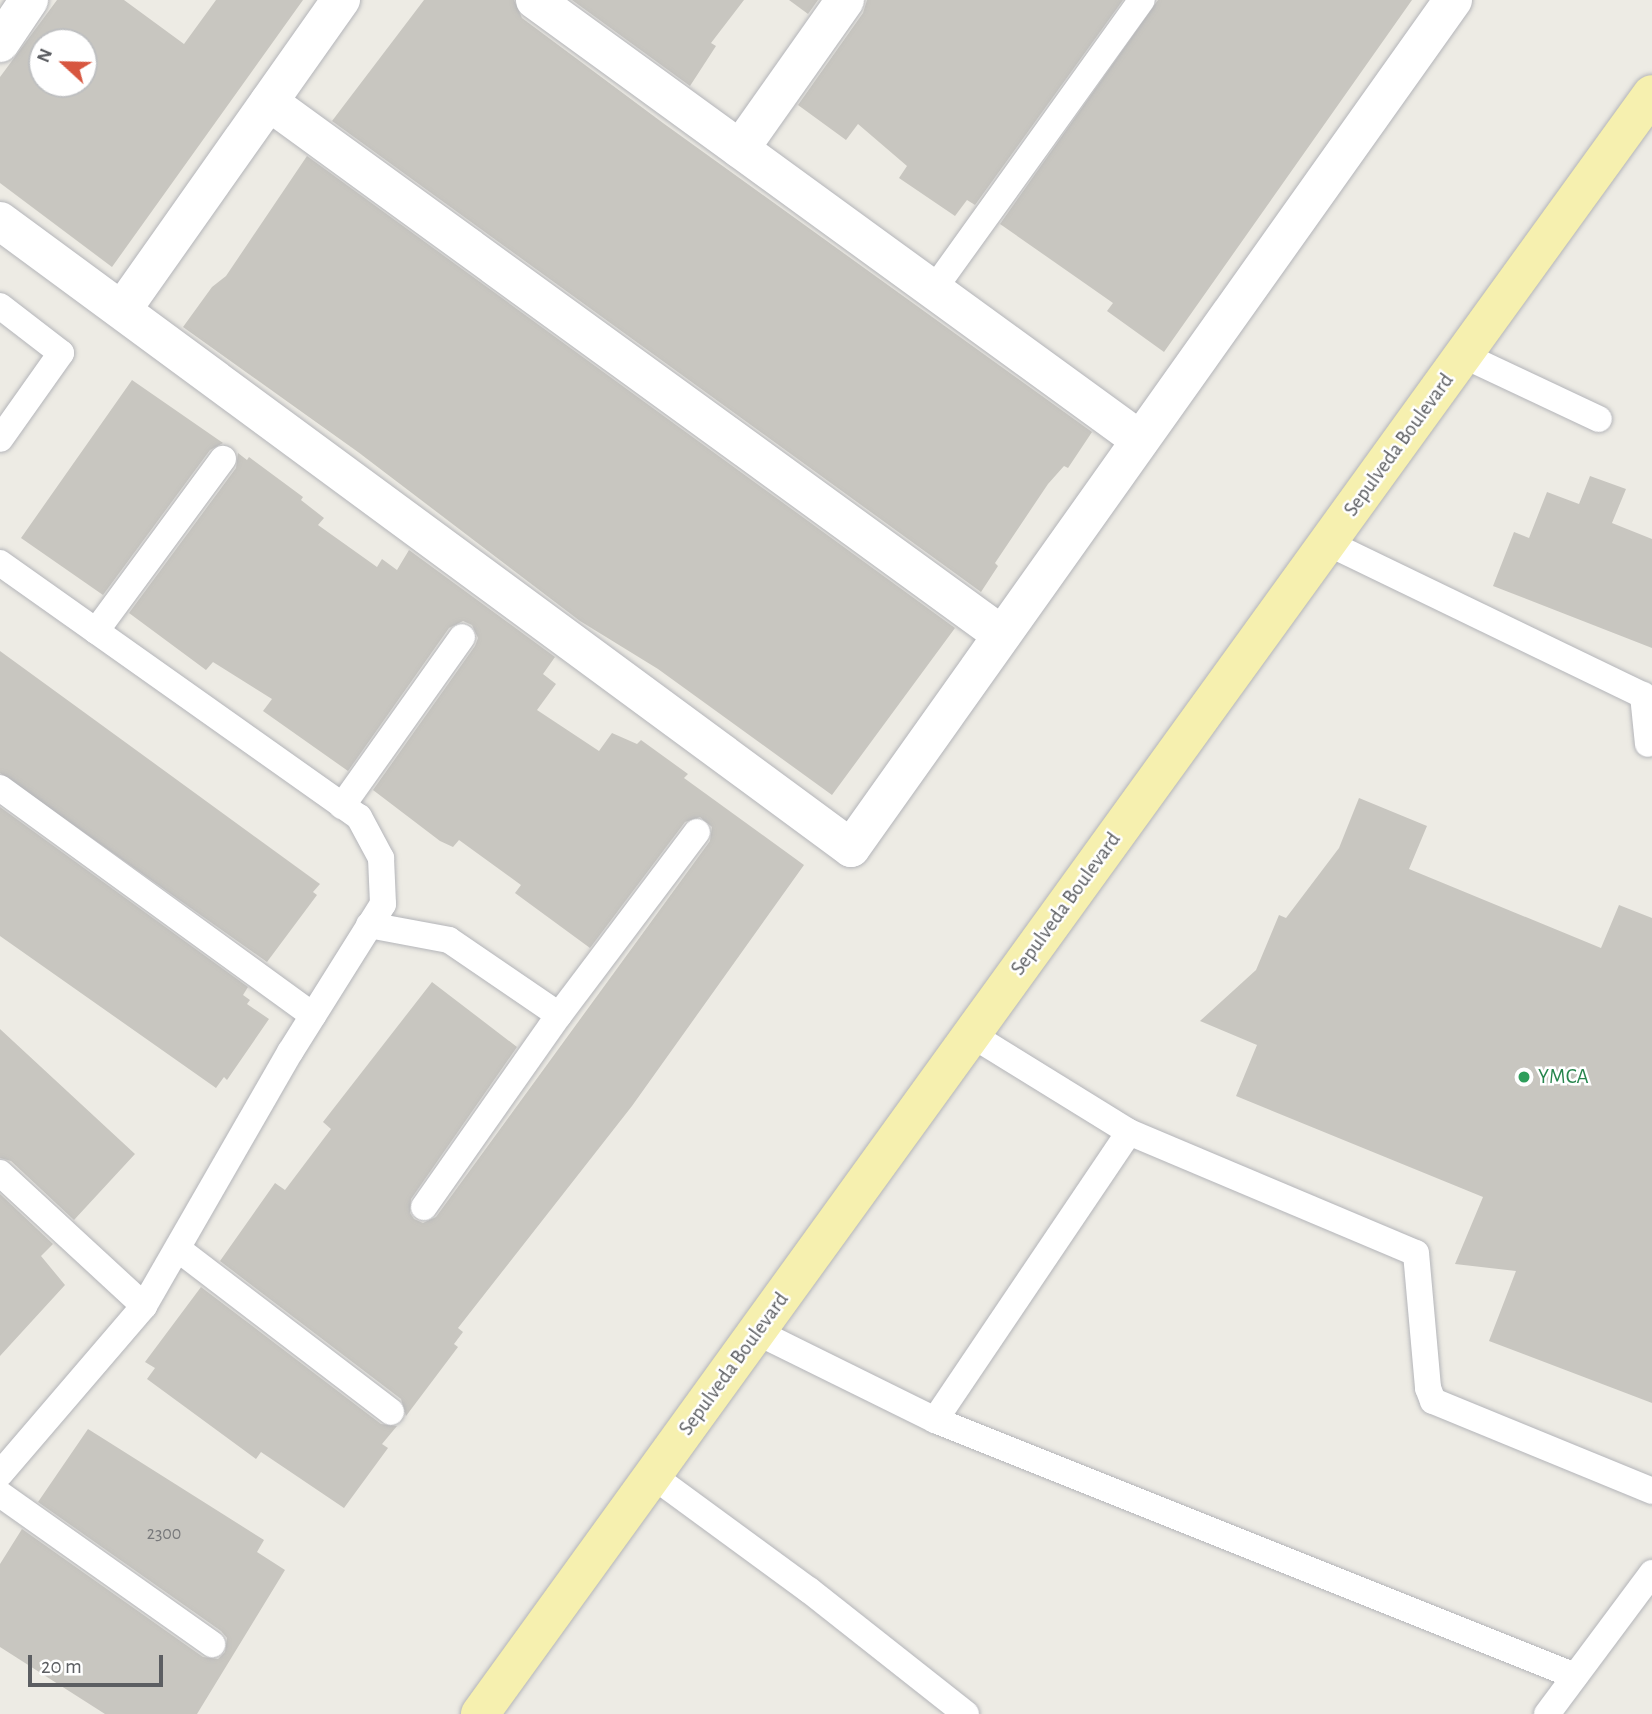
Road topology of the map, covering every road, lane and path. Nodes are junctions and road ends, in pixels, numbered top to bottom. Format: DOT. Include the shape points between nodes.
graph roads {
  1 [pos="341,0"];
  2 [pos="535,0"];
  3 [pos="845,0"];
  4 [pos="1142,0"];
  5 [pos="1452,0"];
  6 [pos="25,1"];
  7 [pos="0,43"];
  8 [pos="1652,94"];
  9 [pos="269,102"];
  10 [pos="740,149"];
  11 [pos="0,220"];
  12 [pos="934,289"];
  13 [pos="0,306"];
  14 [pos="122,310"];
  15 [pos="1464,355"];
  16 [pos="1599,419"];
  17 [pos="0,439"];
  18 [pos="1140,440"];
  19 [pos="223,459"];
  20 [pos="1328,543"];
  21 [pos="0,563"];
  22 [pos="96,631"];
  23 [pos="1002,635"];
  24 [pos="462,636"];
  25 [pos="1648,744"];
  26 [pos="0,788"];
  27 [pos="342,806"];
  28 [pos="696,832"];
  29 [pos="369,925"];
  30 [pos="313,1015"];
  31 [pos="559,1015"];
  32 [pos="972,1035"];
  33 [pos="1129,1132"];
  34 [pos="0,1173"];
  35 [pos="424,1207"];
  36 [pos="178,1250"];
  37 [pos="144,1306"];
  38 [pos="757,1332"];
  39 [pos="391,1412"];
  40 [pos="935,1420"];
  41 [pos="0,1474"];
  42 [pos="653,1476"];
  43 [pos="1652,1491"];
  44 [pos="0,1494"];
  45 [pos="1652,1573"];
  46 [pos="212,1644"];
  47 [pos="1575,1676"];
  48 [pos="480,1714"];
  49 [pos="966,1714"];
  50 [pos="1547,1714"];
  1 -- 9 [label="street"];
  2 -- 10 [label="street"];
  3 -- 10 [label="street"];
  4 -- 12 [label="lane"];
  5 -- 18 [label="street"];
  6 -- 7 [label="street"];
  8 -- 15 [label="main road, Sepulveda Boulevard"];
  9 -- 14 [label="street"];
  9 -- 23 [label="street"];
  10 -- 12 [label="street"];
  11 -- 14 [label="street"];
  12 -- 18 [label="street"];
  13 -- 17 [label="lane" via="61,353"];
  14 -- 23 [label="street" via="851,848"];
  15 -- 16 [label="lane"];
  15 -- 20 [label="main road, Sepulveda Boulevard"];
  18 -- 23 [label="street"];
  19 -- 22 [label="lane"];
  20 -- 25 [label="lane" via="1643,695"];
  20 -- 32 [label="main road, Sepulveda Boulevard"];
  21 -- 22 [label="lane"];
  22 -- 27 [label="lane"];
  24 -- 27 [label="lane"];
  26 -- 30 [label="lane"];
  27 -- 29 [label="lane" via="359,817 381,858 383,904"];
  28 -- 31 [label="lane"];
  29 -- 30 [label="lane"];
  29 -- 31 [label="lane" via="449,940"];
  30 -- 36 [label="lane"];
  31 -- 35 [label="lane"];
  32 -- 33 [label="lane"];
  32 -- 38 [label="main road, Sepulveda Boulevard"];
  33 -- 40 [label="lane"];
  33 -- 43 [label="lane" via="1416,1253 1433,1401"];
  34 -- 37 [label="lane"];
  36 -- 37 [label="lane"];
  36 -- 39 [label="lane"];
  37 -- 41 [label="lane"];
  38 -- 40 [label="lane"];
  38 -- 42 [label="main road, Sepulveda Boulevard"];
  40 -- 47 [label="lane"];
  42 -- 48 [label="main road, Sepulveda Boulevard"];
  42 -- 49 [label="lane" via="809,1590"];
  44 -- 46 [label="lane"];
  45 -- 47 [label="lane"];
  47 -- 50 [label="lane"];
}
